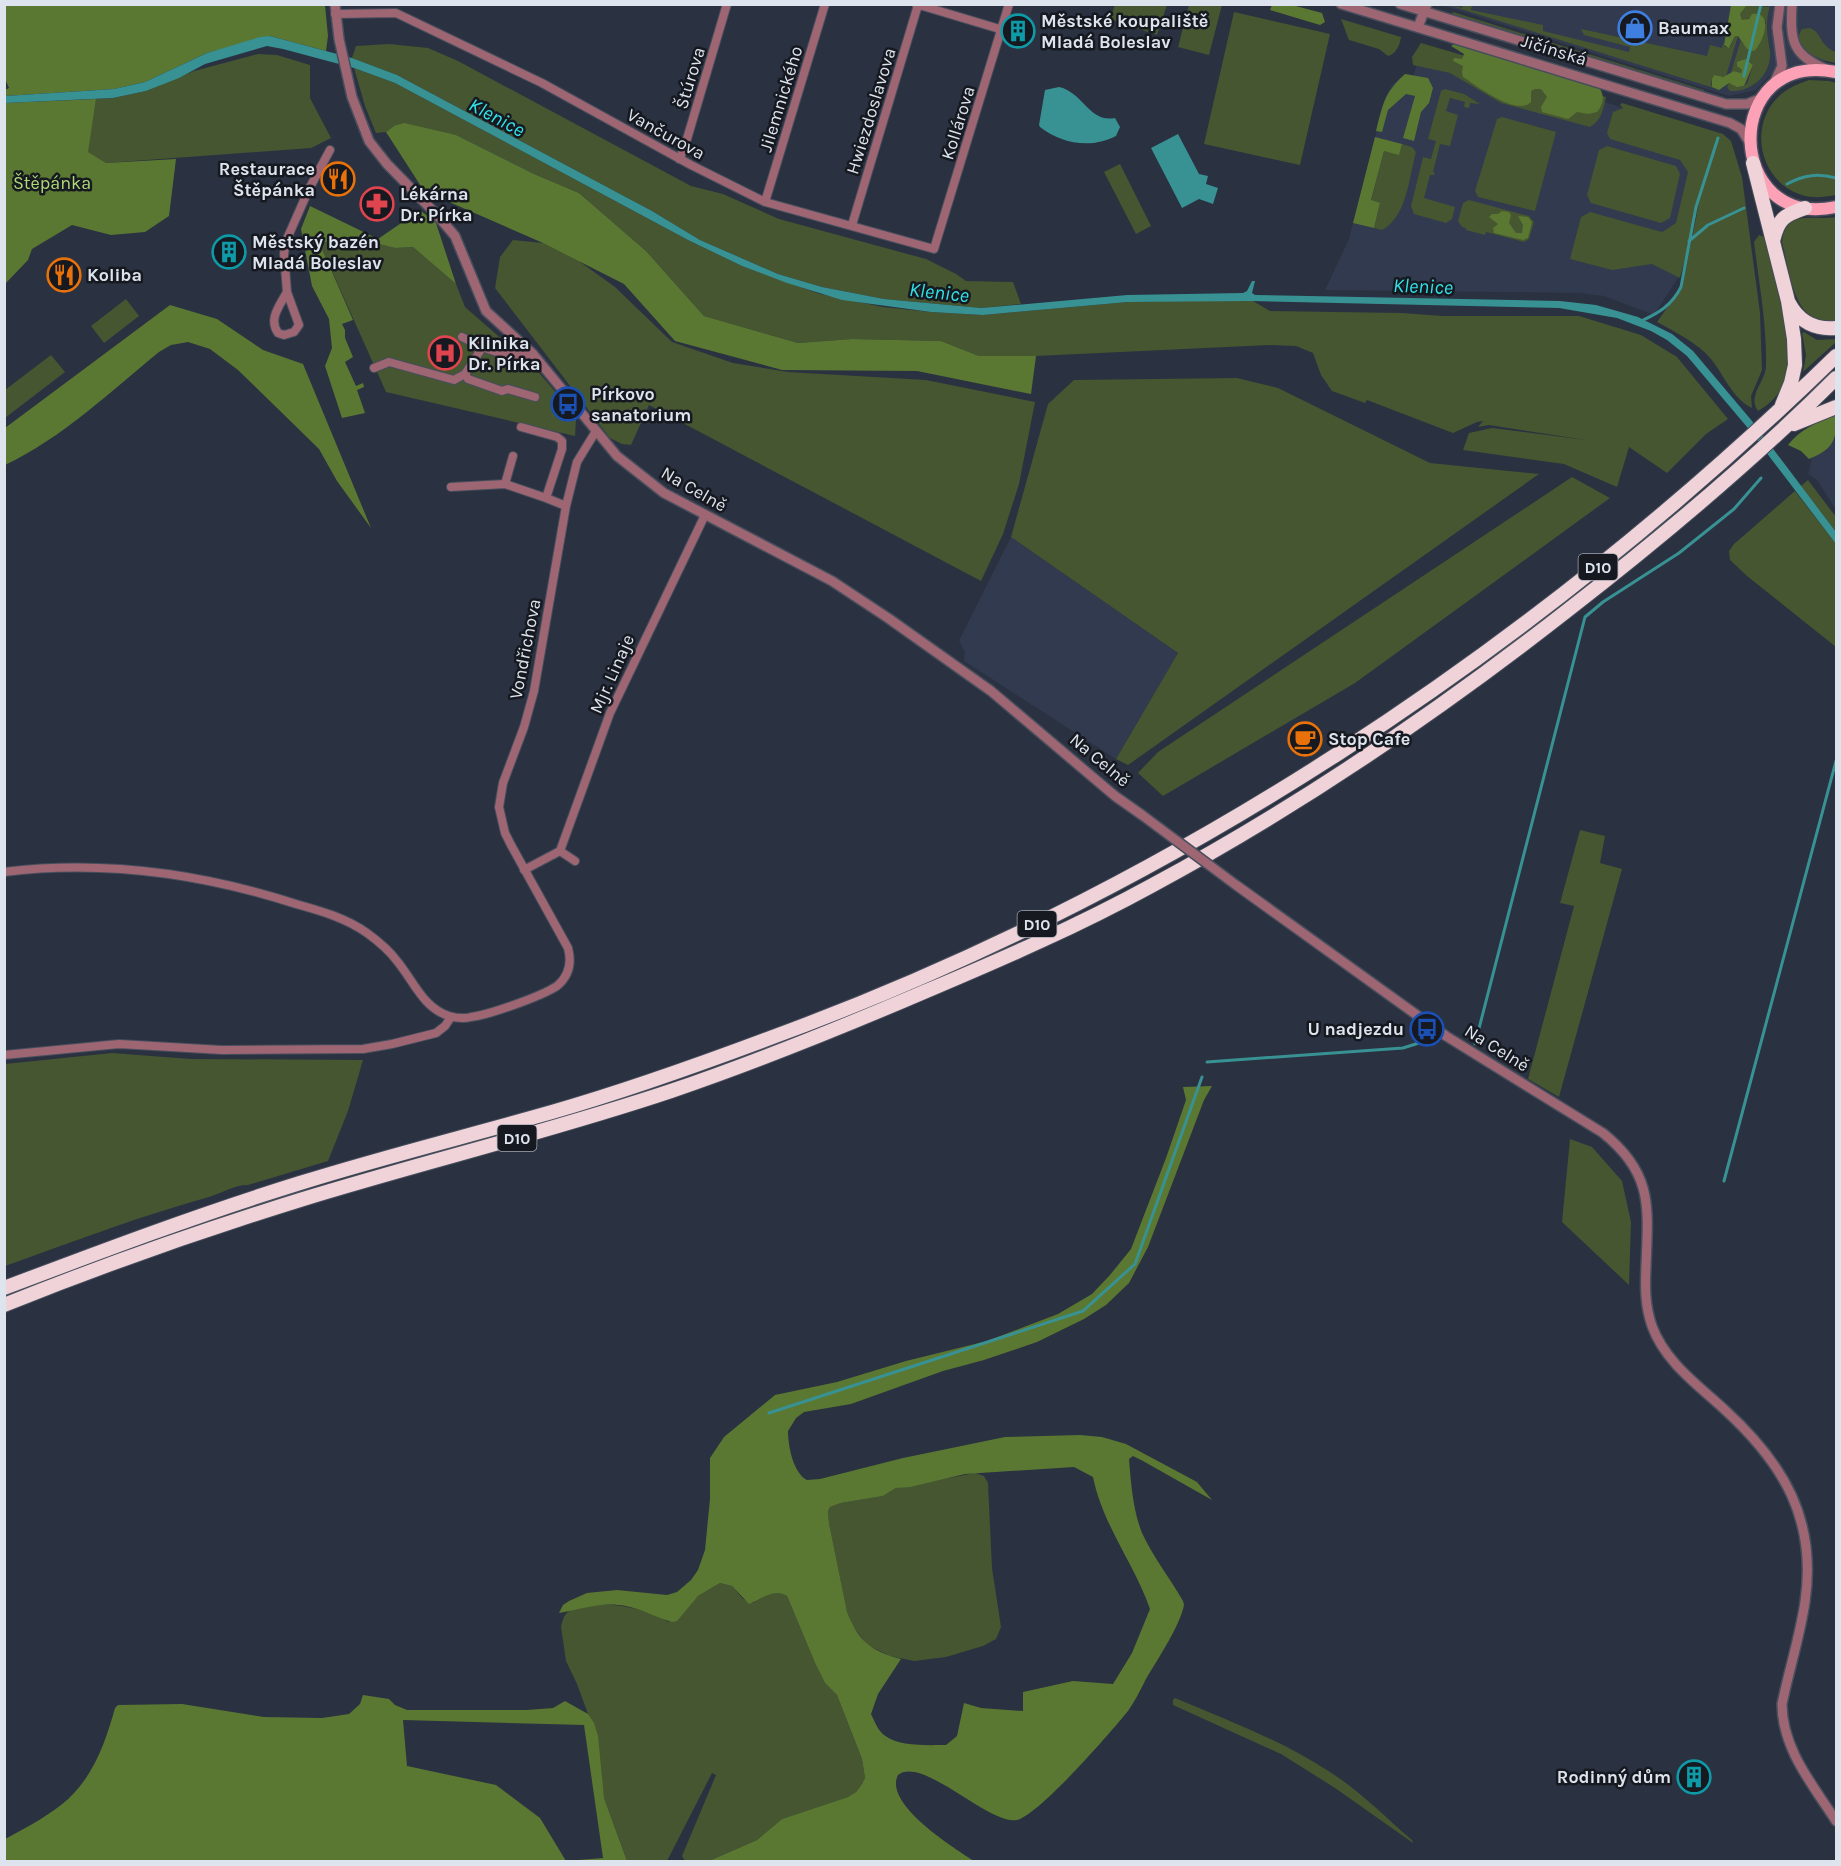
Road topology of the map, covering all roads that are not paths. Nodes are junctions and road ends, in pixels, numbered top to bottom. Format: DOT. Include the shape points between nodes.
graph roads {
  1 [pos="391,4"];
  2 [pos="727,4"];
  3 [pos="825,4"];
  4 [pos="1010,4"];
  5 [pos="1341,4"];
  6 [pos="1400,4"];
  7 [pos="1780,4"];
  8 [pos="1792,4"];
  9 [pos="917,5"];
  10 [pos="1425,8"];
  11 [pos="335,9"];
  12 [pos="396,13"];
  13 [pos="1418,27"];
  14 [pos="1003,30"];
  15 [pos="1832,71"];
  16 [pos="1768,92"];
  17 [pos="1749,142"];
  18 [pos="330,150"];
  19 [pos="679,159"];
  20 [pos="1754,164"];
  21 [pos="765,202"];
  22 [pos="1836,207"];
  23 [pos="1805,208"];
  24 [pos="852,225"];
  25 [pos="1773,241"];
  26 [pos="934,249"];
  27 [pos="287,292"];
  28 [pos="1788,301"];
  29 [pos="1836,328"];
  30 [pos="462,337"];
  31 [pos="482,348"];
  32 [pos="533,354"];
  33 [pos="1836,356"];
  34 [pos="374,368"];
  35 [pos="465,374"];
  36 [pos="1836,378"];
  37 [pos="535,397"];
  38 [pos="1836,407"];
  39 [pos="1776,414"];
  40 [pos="521,427"];
  41 [pos="1787,427"];
  42 [pos="596,431"];
  43 [pos="513,456"];
  44 [pos="505,484"];
  45 [pos="451,487"];
  46 [pos="546,498"];
  47 [pos="566,506"];
  48 [pos="705,515"];
  49 [pos="560,850"];
  50 [pos="575,861"];
  51 [pos="524,870"];
  52 [pos="4,872"];
  53 [pos="451,1017"];
  54 [pos="4,1055"];
  55 [pos="4,1288"];
  56 [pos="4,1305"];
  57 [pos="1836,1821"];
  1 -- 12 [label="street"];
  2 -- 19 [label="street, Štúrova"];
  3 -- 21 [label="street, Jilemnického"];
  4 -- 14 [label="street, Kollárova"];
  5 -- 13 [label="street, Jičínská"];
  6 -- 10 [label="street, Jičínská"];
  7 -- 16 [label="street" via="1782,66"];
  8 -- 15 [label="street" via="1795,46 1804,58"];
  9 -- 14 [label="street"];
  9 -- 24 [label="street, Hwiezdoslavova"];
  10 -- 13 [label="street"];
  10 -- 16 [label="street, Jičínská" via="1726,104 1747,104"];
  11 -- 12 [label="street, Vančurova"];
  11 -- 32 [label="street, Na Celně" via="348,81 369,141 455,236 486,312"];
  12 -- 19 [label="street, Vančurova" via="542,82"];
  13 -- 17 [label="street, Jičínská" via="1730,123 1741,129"];
  14 -- 26 [label="street, Kollárova"];
  15 -- 16 [label="main road, Jičínská" via="1810,70 1793,75"];
  16 -- 17 [label="main road" via="1753,118"];
  17 -- 20 [label="main road"];
  18 -- 27 [label="street" via="286,241"];
  19 -- 21 [label="street, Vančurova"];
  20 -- 23 [label="main road" via="1773,192"];
  20 -- 25 [label="highway"];
  21 -- 24 [label="street, Vančurova"];
  22 -- 23 [label="main road"];
  23 -- 25 [label="highway" via="1783,218"];
  24 -- 26 [label="street, Vančurova"];
  25 -- 28 [label="highway"];
  27 -- 27 [label="street" via="273,322 278,333 284,335 294,332 298,325"];
  28 -- 29 [label="highway" via="1807,323"];
  28 -- 39 [label="highway" via="1795,365"];
  30 -- 31 [label="street"];
  31 -- 32 [label="street" via="523,357"];
  31 -- 35 [label="street"];
  32 -- 42 [label="street, Na Celně"];
  33 -- 39 [label="highway, D10"];
  34 -- 35 [label="street" via="390,362 454,380"];
  35 -- 37 [label="street" via="468,379 502,391 508,389"];
  36 -- 41 [label="highway, D10"];
  38 -- 41 [label="highway"];
  39 -- 55 [label="highway, D10" via="1633,539 1394,717 1202,836 1014,936 867,1001 662,1077 299,1183 177,1223"];
  40 -- 46 [label="street" via="562,441"];
  41 -- 56 [label="highway, D10" via="1600,586 1470,685 1326,784 1145,890 1032,945 781,1052 561,1126 181,1238"];
  42 -- 47 [label="street, Vondřichova" via="577,462"];
  42 -- 48 [label="street, Na Celně" via="647,482"];
  43 -- 44 [label="street"];
  44 -- 45 [label="street"];
  44 -- 46 [label="street"];
  46 -- 47 [label="street"];
  47 -- 51 [label="street, Vondřichova" via="534,691 500,801 505,833"];
  48 -- 49 [label="street, Mjr. Linaje" via="610,713"];
  48 -- 57 [label="street, Na Celně, bridge" via="832,581 896,623 991,691 1115,796 1236,885 1446,1036 1603,1133 1625,1152 1645,1196 1645,1296 1657,1337 1675,1363 1768,1455 1797,1507 1806,1548 1805,1603 1782,1704 1782,1720 1791,1751"];
  49 -- 50 [label="street"];
  49 -- 51 [label="street"];
  51 -- 53 [label="street, Vondřichova" via="568,948 567,973 552,990 480,1016"];
  52 -- 53 [label="street" via="90,868 177,876 258,892 311,908 348,921 378,942 397,960 430,1005"];
  53 -- 54 [label="street" via="436,1033 363,1049 222,1050 119,1044"];
}
